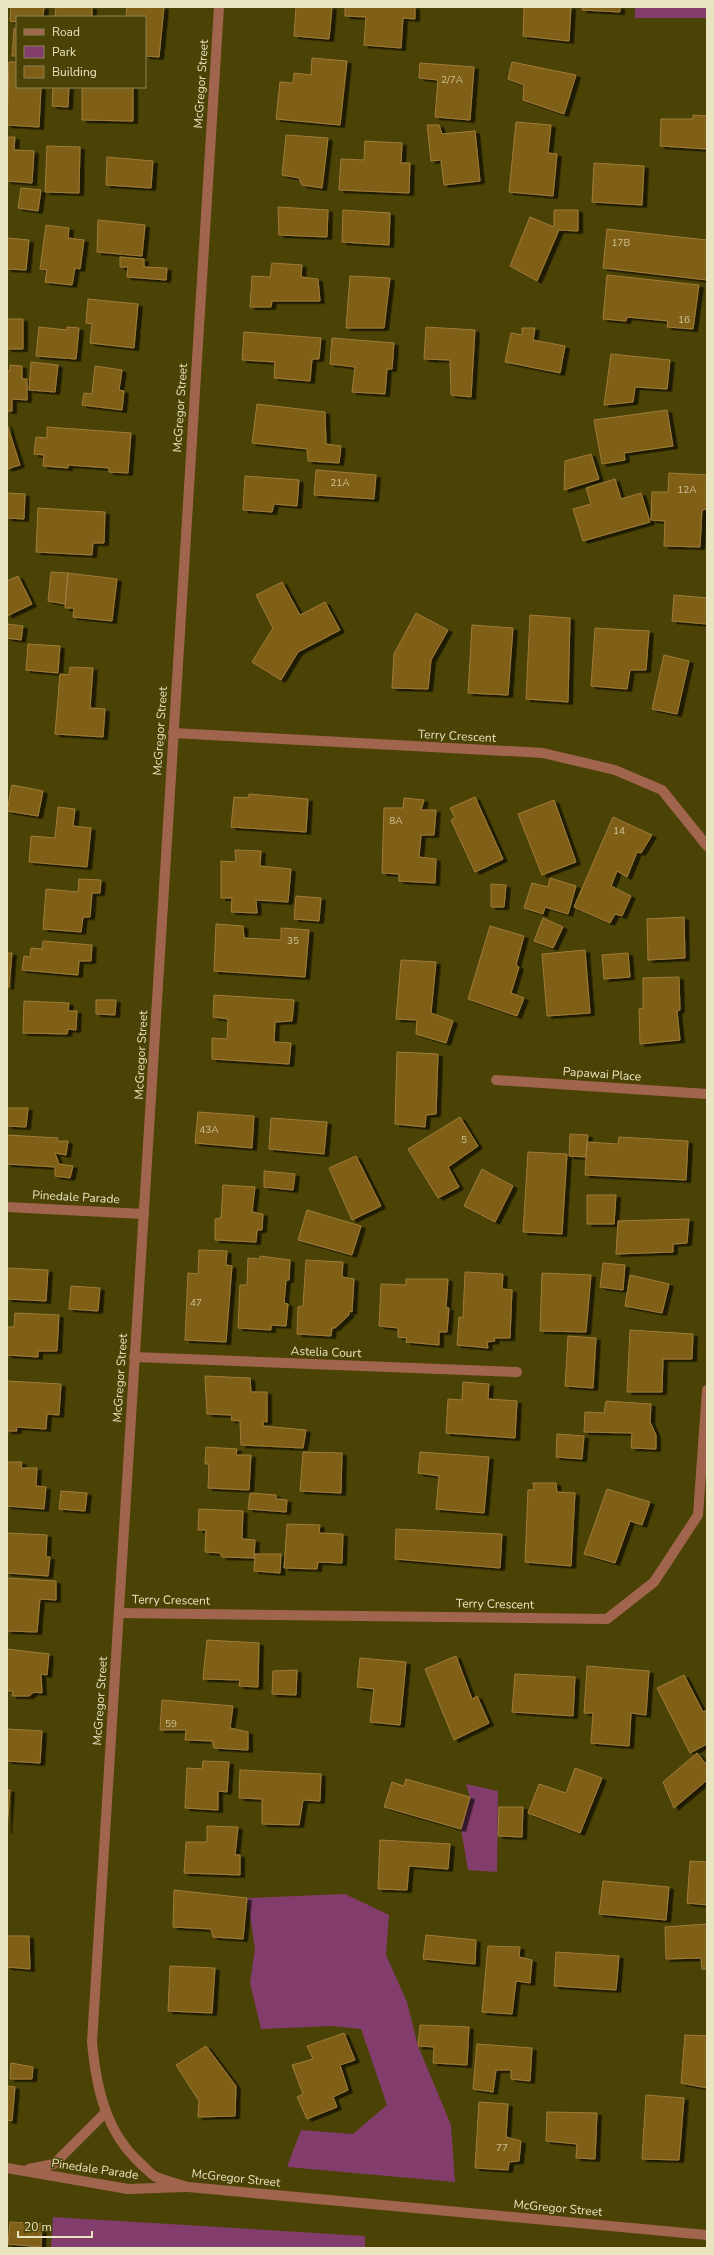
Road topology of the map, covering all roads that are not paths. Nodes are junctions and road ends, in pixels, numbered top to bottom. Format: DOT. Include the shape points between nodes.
graph roads {
  1 [pos="219,7"];
  2 [pos="173,733"];
  3 [pos="707,846"];
  4 [pos="496,1080"];
  5 [pos="707,1094"];
  6 [pos="7,1207"];
  7 [pos="144,1214"];
  8 [pos="134,1358"];
  9 [pos="517,1372"];
  10 [pos="707,1390"];
  11 [pos="119,1613"];
  12 [pos="106,2112"];
  13 [pos="7,2168"];
  14 [pos="23,2170"];
  15 [pos="188,2187"];
  16 [pos="707,2234"];
  1 -- 2 [label="street, McGregor Street"];
  2 -- 3 [label="street, Terry Crescent" via="543,753 615,770 662,790"];
  2 -- 7 [label="street, McGregor Street"];
  4 -- 5 [label="street, Papawai Place"];
  6 -- 7 [label="street, Pinedale Parade"];
  7 -- 8 [label="street, McGregor Street"];
  8 -- 9 [label="street, Astelia Court"];
  8 -- 11 [label="street, McGregor Street"];
  10 -- 11 [label="street, Terry Crescent" via="698,1515 654,1582 607,1619"];
  11 -- 12 [label="street, McGregor Street" via="92,2042 96,2079"];
  12 -- 14 [label="street, Pinedale Parade" via="54,2164"];
  12 -- 15 [label="street, McGregor Street" via="117,2137 132,2156 155,2176"];
  13 -- 14 [label="street, Pinedale Parade"];
  14 -- 15 [label="street, Pinedale Parade" via="59,2179 128,2189"];
  15 -- 16 [label="street, McGregor Street"];
}
